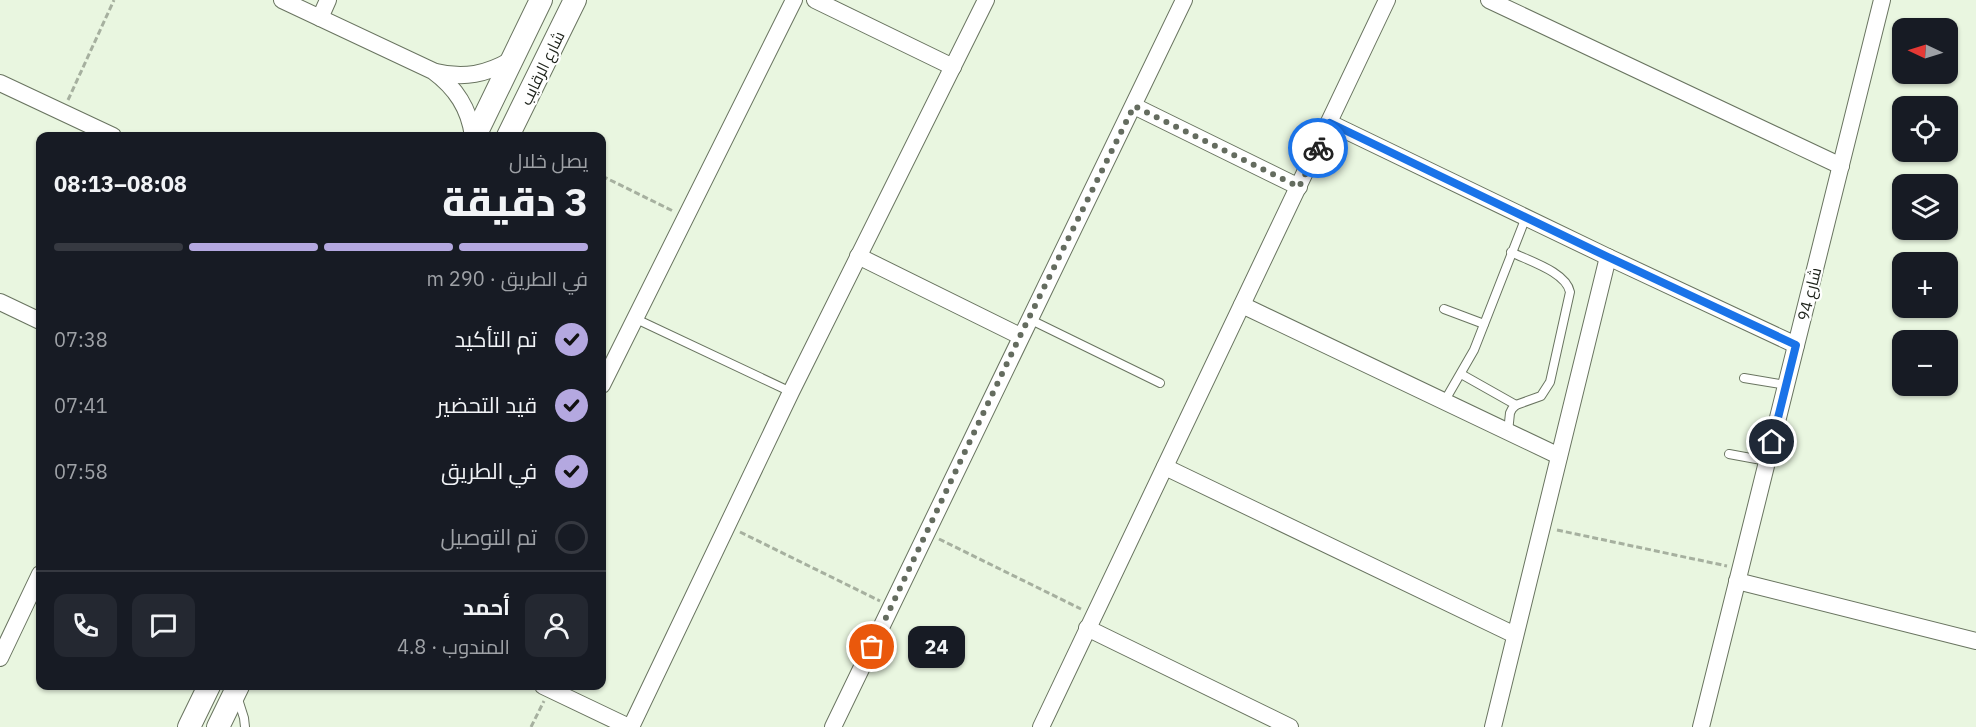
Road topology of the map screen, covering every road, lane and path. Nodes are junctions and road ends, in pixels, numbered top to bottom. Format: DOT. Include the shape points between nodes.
graph roads {
  1 [pos="114,0"];
  2 [pos="282,0"];
  3 [pos="328,0"];
  4 [pos="541,0"];
  5 [pos="575,0"];
  6 [pos="794,0"];
  7 [pos="815,0"];
  8 [pos="986,0"];
  9 [pos="1184,0"];
  10 [pos="1388,0"];
  11 [pos="1489,0"];
  12 [pos="1882,0"];
  13 [pos="315,10"];
  14 [pos="512,60"];
  15 [pos="953,67"];
  16 [pos="433,71"];
  17 [pos="0,83"];
  18 [pos="1134,106"];
  19 [pos="62,112"];
  20 [pos="1330,123"];
  21 [pos="104,132"];
  22 [pos="473,132"];
  23 [pos="476,132"];
  24 [pos="510,132"];
  25 [pos="1841,166"];
  26 [pos="606,178"];
  27 [pos="1299,187"];
  28 [pos="685,217"];
  29 [pos="1526,217"];
  30 [pos="1511,252"];
  31 [pos="858,256"];
  32 [pos="1608,257"];
  33 [pos="0,302"];
  34 [pos="1242,305"];
  35 [pos="1444,309"];
  36 [pos="634,318"];
  37 [pos="36,319"];
  38 [pos="1029,319"];
  39 [pos="1484,324"];
  40 [pos="1020,336"];
  41 [pos="1796,345"];
  42 [pos="1461,374"];
  43 [pos="606,377"];
  44 [pos="1744,378"];
  45 [pos="1160,383"];
  46 [pos="1786,385"];
  47 [pos="791,392"];
  48 [pos="1444,402"];
  49 [pos="1516,405"];
  50 [pos="1508,432"];
  51 [pos="1729,454"];
  52 [pos="1559,456"];
  53 [pos="1767,461"];
  54 [pos="1165,467"];
  55 [pos="728,526"];
  56 [pos="1541,527"];
  57 [pos="927,534"];
  58 [pos="1739,575"];
  59 [pos="36,582"];
  60 [pos="892,607"];
  61 [pos="1090,622"];
  62 [pos="1515,634"];
  63 [pos="1976,641"];
  64 [pos="0,658"];
  65 [pos="207,690"];
  66 [pos="546,690"];
  67 [pos="553,690"];
  68 [pos="238,695"];
  69 [pos="189,727"];
  70 [pos="218,727"];
  71 [pos="245,727"];
  72 [pos="254,727"];
  73 [pos="531,727"];
  74 [pos="630,727"];
  75 [pos="833,727"];
  76 [pos="1041,727"];
  77 [pos="1290,727"];
  78 [pos="1494,727"];
  79 [pos="1701,727"];
  1 -- 19 [label="path"];
  2 -- 13 [label="street"];
  3 -- 13 [label="street"];
  4 -- 14 [label="street, شارع الرقايب"];
  5 -- 24 [label="street, شارع الرقايب"];
  6 -- 28 [label="street"];
  7 -- 15 [label="street"];
  8 -- 15 [label="street"];
  9 -- 18 [label="street"];
  10 -- 20 [label="street"];
  11 -- 25 [label="street"];
  12 -- 25 [label="street, شارع 94"];
  13 -- 16 [label="street"];
  14 -- 16 [label="street" via="465,76"];
  14 -- 23 [label="street, شارع الرقايب"];
  15 -- 31 [label="street"];
  16 -- 22 [label="street" via="458,94"];
  17 -- 19 [label="street"];
  18 -- 27 [label="street"];
  18 -- 38 [label="street"];
  19 -- 21 [label="street"];
  20 -- 27 [label="street"];
  20 -- 29 [label="street"];
  25 -- 41 [label="street, شارع 94"];
  26 -- 28 [label="path"];
  27 -- 34 [label="street"];
  28 -- 36 [label="street"];
  29 -- 30 [label="lane"];
  29 -- 32 [label="street"];
  30 -- 39 [label="lane"];
  30 -- 49 [label="lane" via="1561,276 1570,292 1550,382 1541,396"];
  31 -- 40 [label="street"];
  31 -- 47 [label="street"];
  32 -- 41 [label="street"];
  32 -- 52 [label="street"];
  33 -- 37 [label="street"];
  34 -- 48 [label="street"];
  34 -- 54 [label="street"];
  35 -- 39 [label="lane"];
  36 -- 43 [label="street"];
  36 -- 47 [label="lane"];
  38 -- 40 [label="street"];
  38 -- 45 [label="lane"];
  39 -- 42 [label="lane"];
  40 -- 57 [label="street"];
  41 -- 46 [label="street, شارع 94"];
  42 -- 48 [label="lane"];
  42 -- 49 [label="lane"];
  44 -- 46 [label="lane"];
  46 -- 53 [label="street, شارع 94"];
  47 -- 55 [label="street"];
  48 -- 50 [label="street"];
  49 -- 50 [label="lane" via="1510,413"];
  50 -- 52 [label="street"];
  51 -- 53 [label="lane"];
  52 -- 56 [label="street"];
  53 -- 58 [label="street, شارع 94"];
  54 -- 61 [label="street"];
  54 -- 62 [label="street"];
  55 -- 60 [label="path"];
  55 -- 74 [label="street"];
  56 -- 58 [label="path"];
  56 -- 62 [label="street"];
  57 -- 60 [label="street"];
  57 -- 61 [label="path"];
  58 -- 63 [label="street"];
  58 -- 79 [label="street, شارع 94"];
  59 -- 64 [label="street"];
  60 -- 75 [label="street"];
  61 -- 76 [label="street"];
  61 -- 77 [label="street"];
  62 -- 78 [label="street"];
  65 -- 69 [label="street"];
  66 -- 73 [label="path"];
  67 -- 74 [label="street"];
  68 -- 70 [label="street"];
  68 -- 71 [label="lane"];
  68 -- 72 [label="lane"];
}
